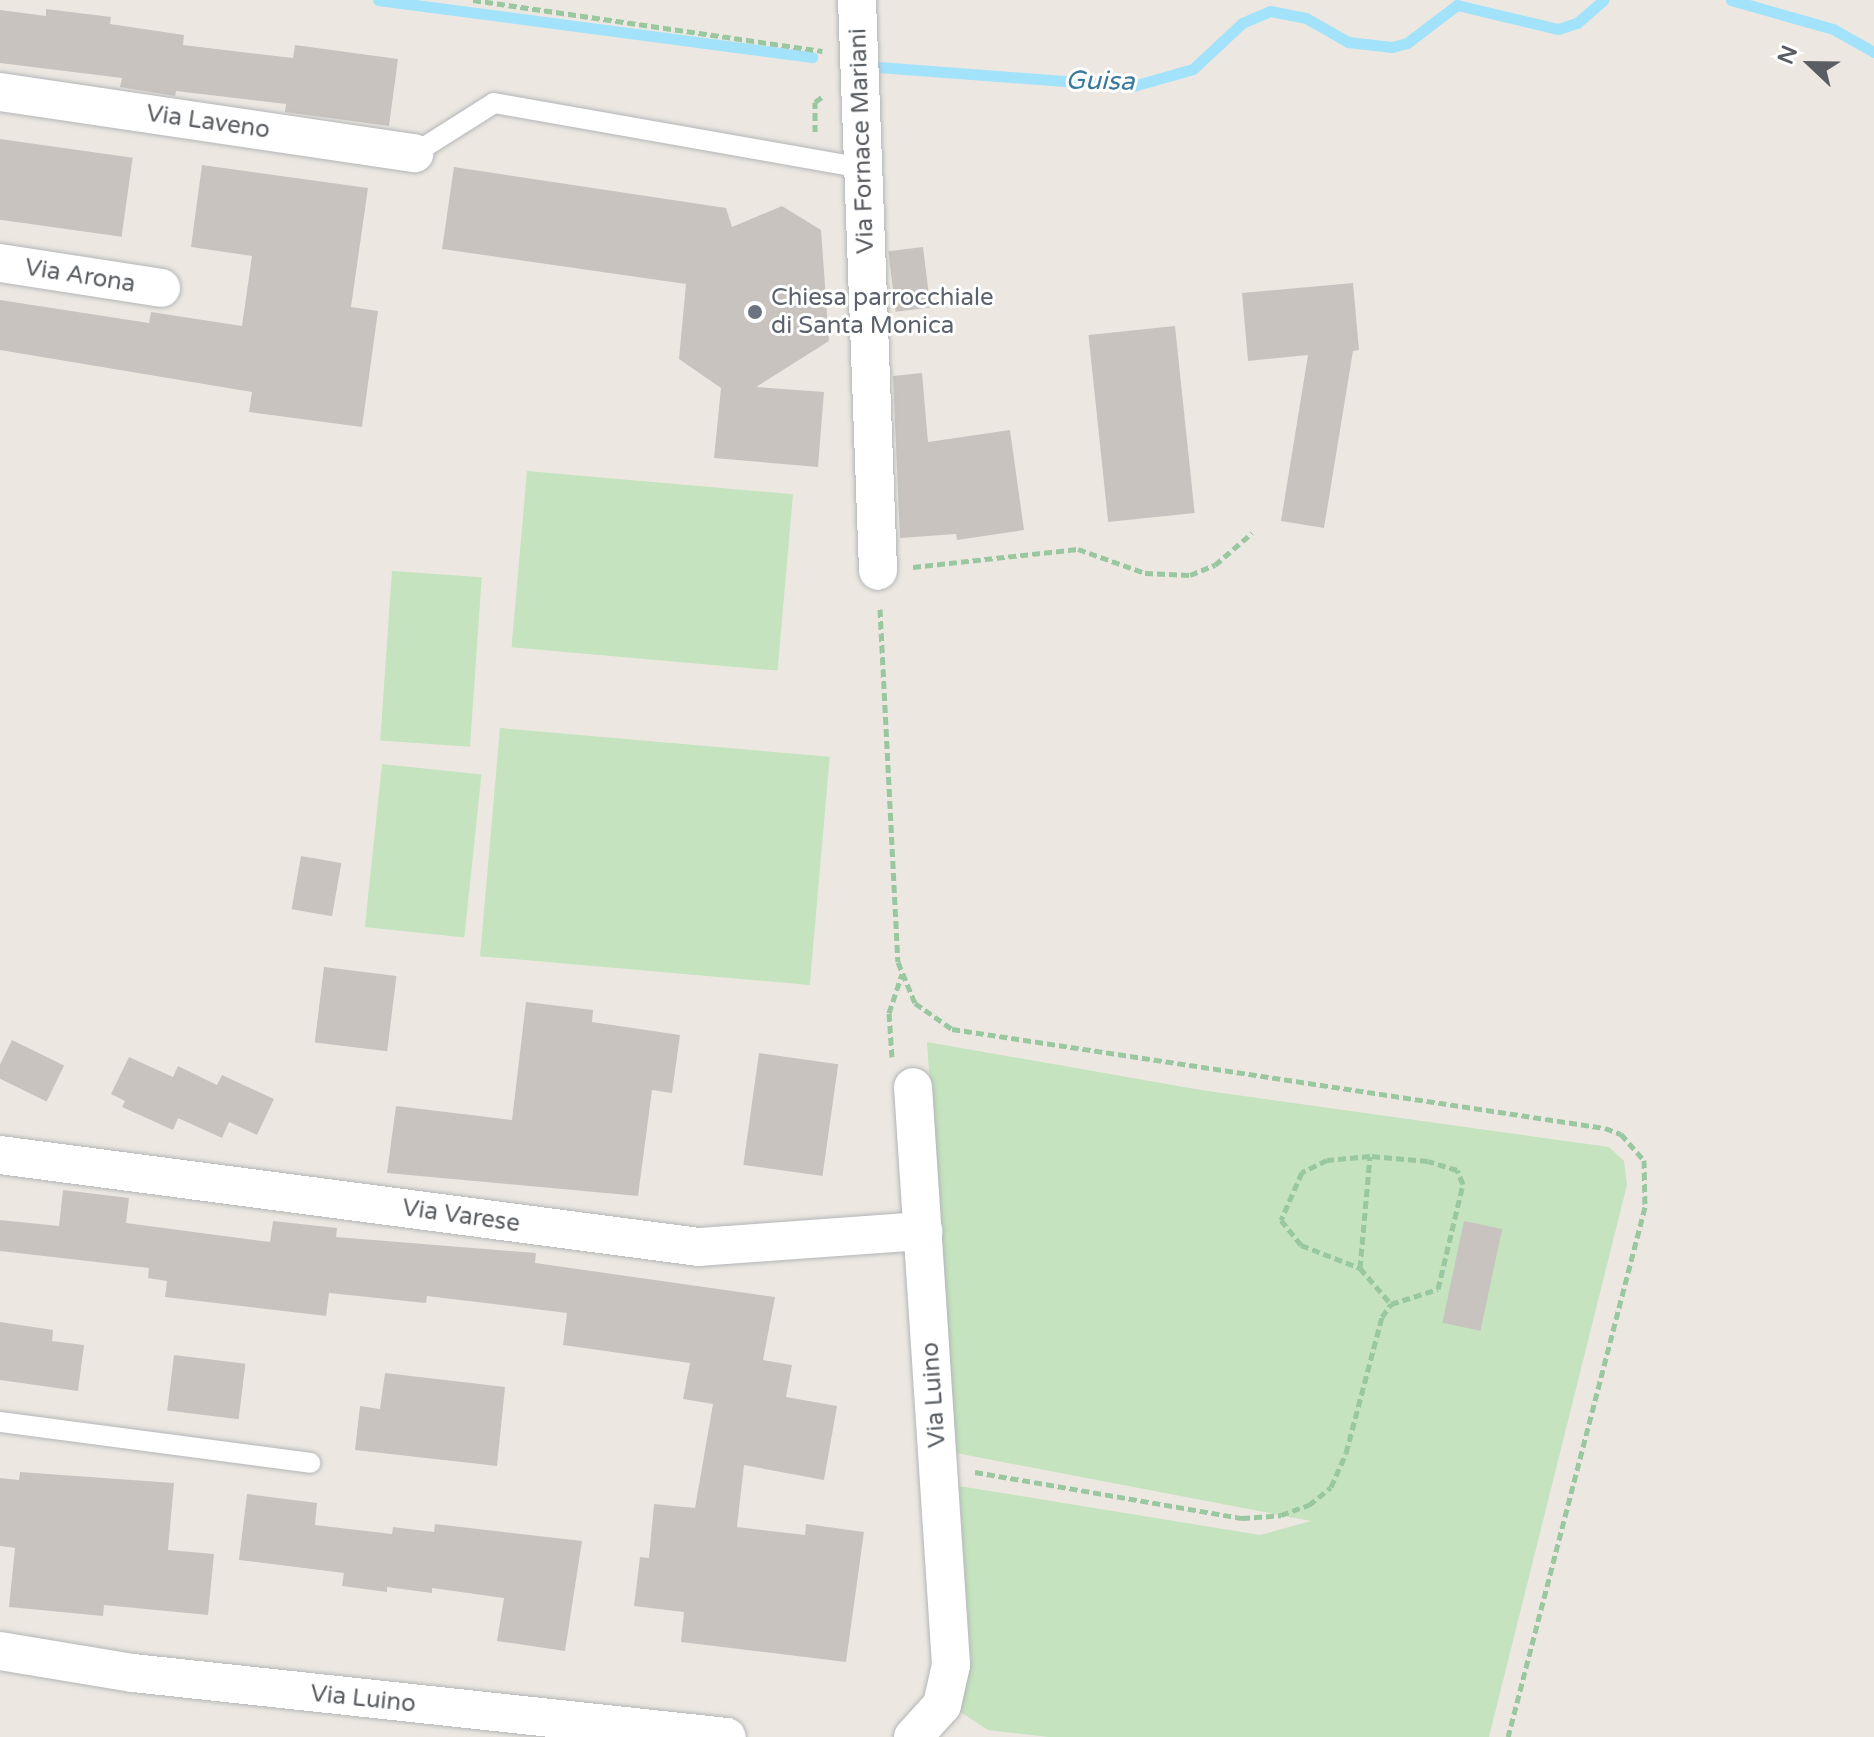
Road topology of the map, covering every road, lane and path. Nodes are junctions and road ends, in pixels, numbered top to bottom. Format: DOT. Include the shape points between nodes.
graph roads {
  1 [pos="473,0"];
  2 [pos="857,0"];
  3 [pos="859,55"];
  4 [pos="0,92"];
  5 [pos="415,153"];
  6 [pos="863,168"];
  7 [pos="0,263"];
  8 [pos="161,288"];
  9 [pos="1252,533"];
  10 [pos="878,571"];
  11 [pos="902,973"];
  12 [pos="913,1087"];
  13 [pos="0,1155"];
  14 [pos="1370,1156"];
  15 [pos="923,1231"];
  16 [pos="1360,1268"];
  17 [pos="1391,1304"];
  18 [pos="0,1422"];
  19 [pos="310,1463"];
  20 [pos="938,1466"];
  21 [pos="0,1651"];
  22 [pos="727,1737"];
  23 [pos="913,1737"];
  24 [pos="1508,1737"];
  1 -- 3 [label="path"];
  2 -- 3 [label="street, Via Fornace Mariani"];
  3 -- 6 [label="street, Via Fornace Mariani"];
  4 -- 5 [label="street, Via Laveno"];
  5 -- 6 [label="lane" via="494,103"];
  6 -- 10 [label="street, Via Fornace Mariani"];
  7 -- 8 [label="street, Via Arona"];
  9 -- 10 [label="path" via="1215,565 1190,575 1145,573 1078,549"];
  10 -- 11 [label="path"];
  11 -- 12 [label="path" via="889,1013 889,1042 900,1077"];
  11 -- 24 [label="path" via="915,1003 952,1029 1605,1128 1635,1145 1648,1176 1645,1207"];
  12 -- 15 [label="street, Via Luino"];
  13 -- 15 [label="street, Via Varese" via="699,1247"];
  14 -- 16 [label="path"];
  14 -- 16 [label="path" via="1327,1160 1302,1172 1281,1220 1301,1245"];
  14 -- 17 [label="path" via="1457,1170 1463,1184 1438,1289"];
  15 -- 20 [label="street, Via Luino"];
  16 -- 17 [label="path"];
  17 -- 20 [label="path" via="1382,1317 1346,1453 1331,1487 1309,1505 1281,1515 1242,1518"];
  18 -- 19 [label="lane"];
  20 -- 23 [label="street, Via Luino" via="951,1665 942,1705"];
  21 -- 22 [label="street, Via Luino" via="133,1673"];
}
